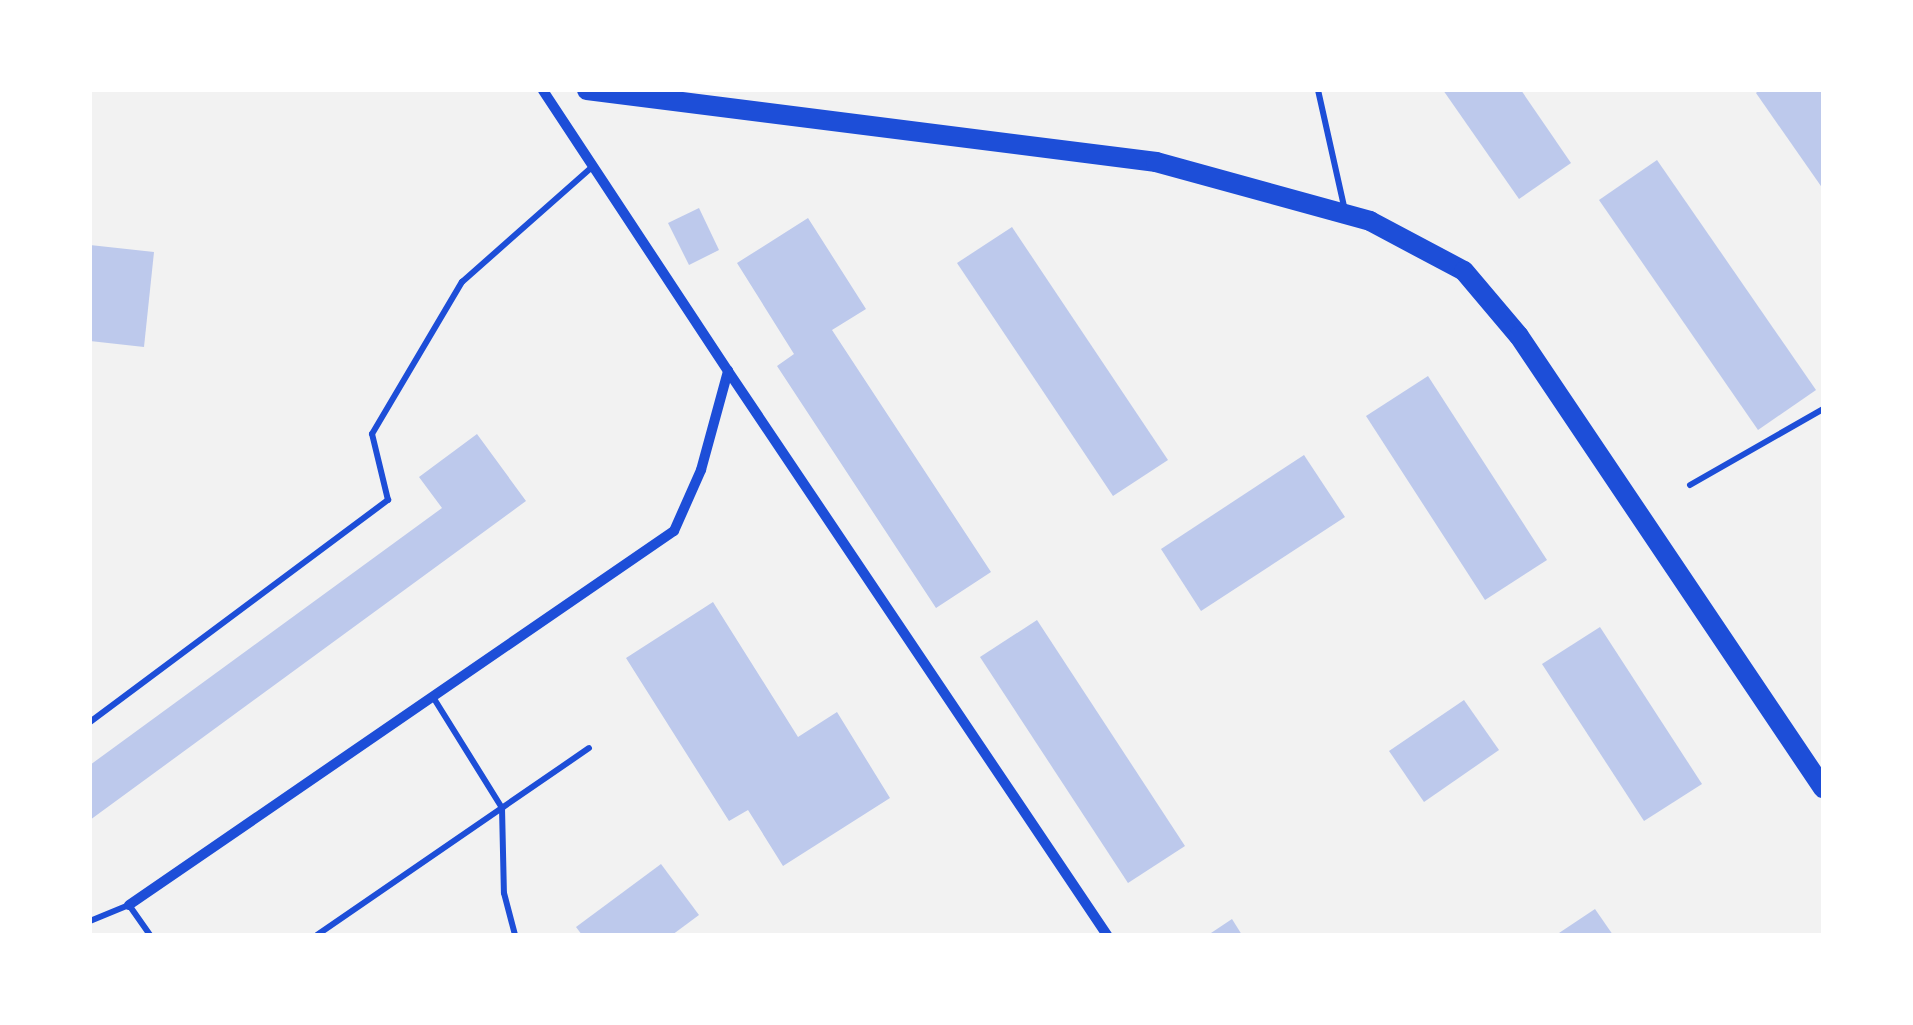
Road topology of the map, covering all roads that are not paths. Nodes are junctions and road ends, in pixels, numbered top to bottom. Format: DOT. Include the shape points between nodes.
graph roads {
  1 [pos="543,90"];
  2 [pos="587,90"];
  3 [pos="1318,90"];
  4 [pos="593,166"];
  5 [pos="1346,214"];
  6 [pos="728,371"];
  7 [pos="1823,409"];
  8 [pos="1690,485"];
  9 [pos="433,697"];
  10 [pos="90,722"];
  11 [pos="589,748"];
  12 [pos="1823,788"];
  13 [pos="502,808"];
  14 [pos="129,905"];
  15 [pos="90,921"];
  16 [pos="150,935"];
  17 [pos="318,935"];
  18 [pos="516,935"];
  19 [pos="1106,935"];
  1 -- 4 [label="street"];
  2 -- 5 [label="main road" via="1156,162"];
  3 -- 5 [label="lane"];
  4 -- 6 [label="street"];
  4 -- 10 [label="lane" via="462,282 372,434 388,500"];
  5 -- 12 [label="main road" via="1464,271 1519,336"];
  6 -- 9 [label="street" via="702,470 674,532"];
  6 -- 19 [label="street"];
  7 -- 8 [label="lane"];
  9 -- 13 [label="lane"];
  9 -- 14 [label="street"];
  11 -- 13 [label="lane"];
  13 -- 17 [label="lane"];
  13 -- 18 [label="lane" via="504,893"];
  14 -- 15 [label="lane"];
  14 -- 16 [label="lane"];
}
